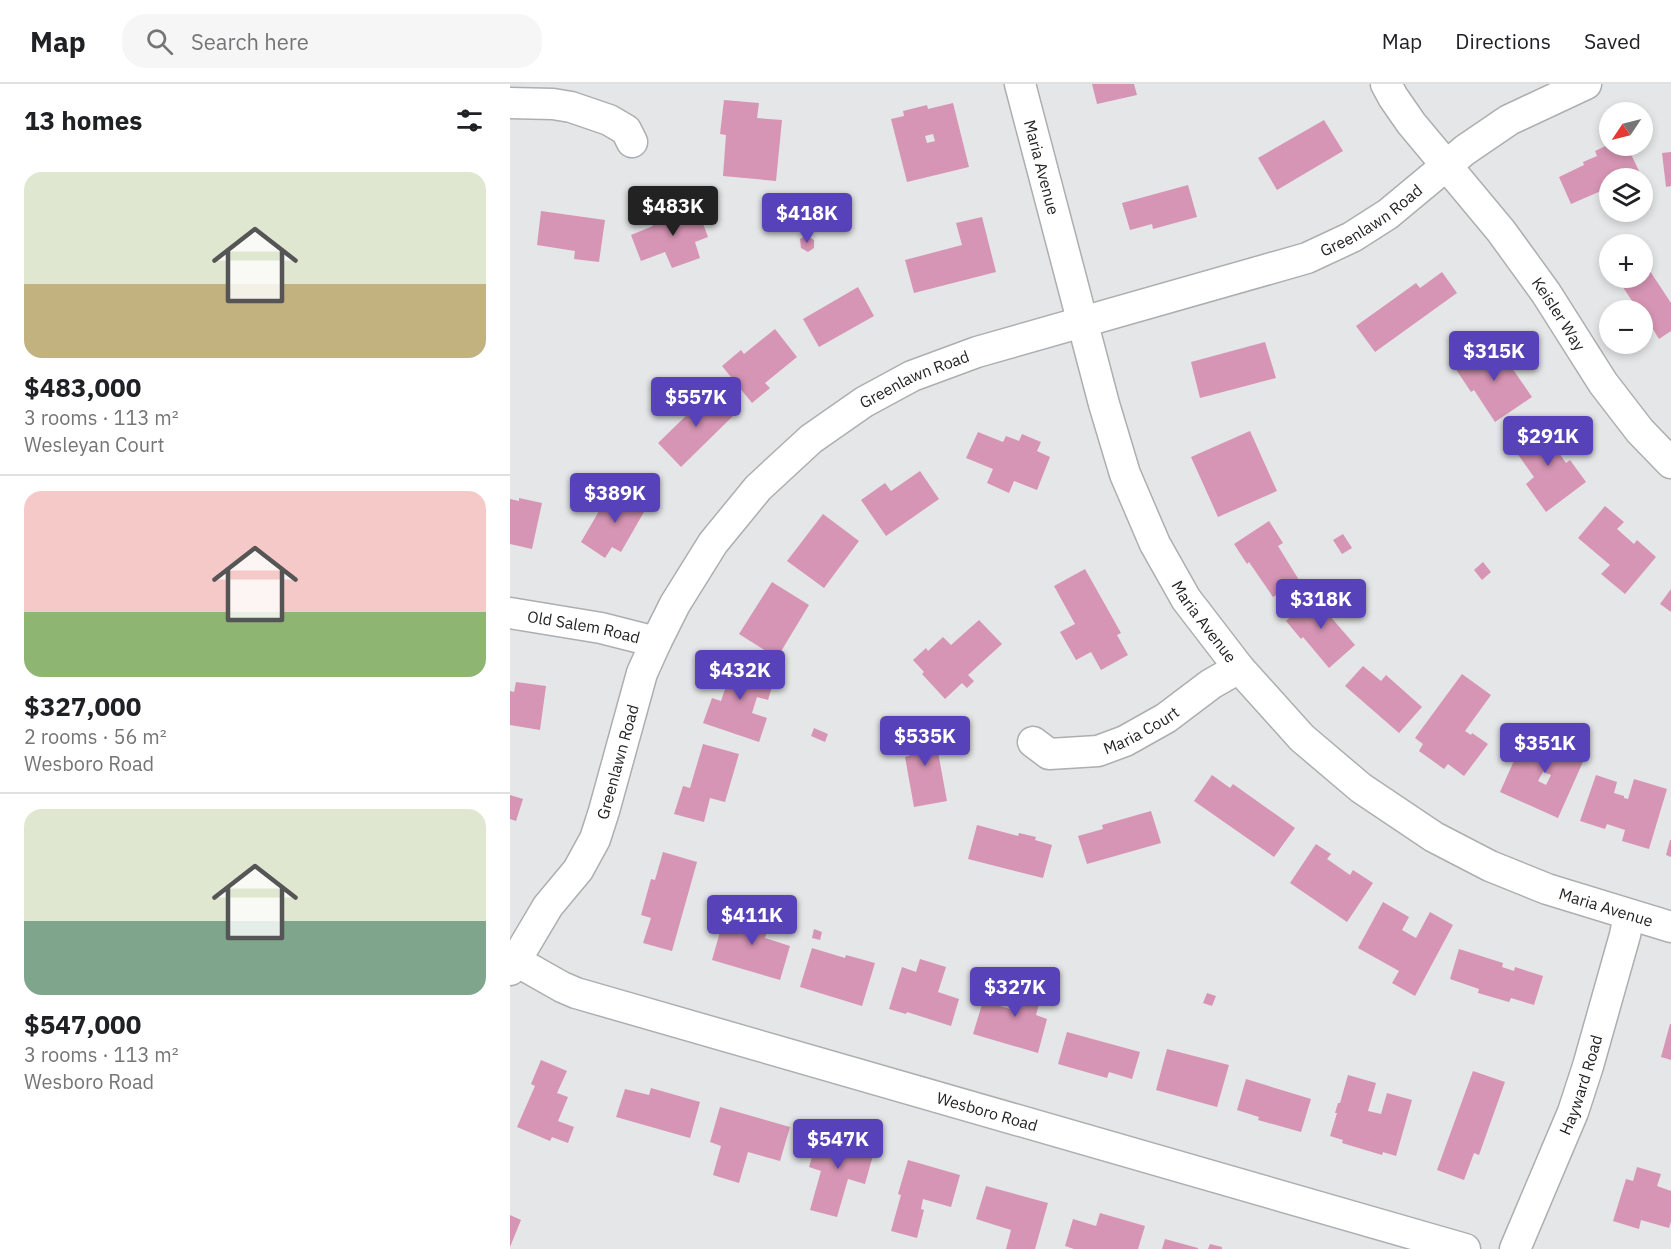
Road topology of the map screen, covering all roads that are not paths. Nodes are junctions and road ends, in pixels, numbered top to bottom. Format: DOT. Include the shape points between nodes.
graph roads {
  1 [pos="1020,84"];
  2 [pos="1386,84"];
  3 [pos="1586,84"];
  4 [pos="510,103"];
  5 [pos="632,142"];
  6 [pos="1447,165"];
  7 [pos="1082,322"];
  8 [pos="1671,463"];
  9 [pos="510,613"];
  10 [pos="656,642"];
  11 [pos="1239,668"];
  12 [pos="1033,742"];
  13 [pos="1629,915"];
  14 [pos="1671,927"];
  15 [pos="513,966"];
  16 [pos="1465,1249"];
  17 [pos="1515,1249"];
  1 -- 7 [label="street, Maria Avenue"];
  2 -- 6 [label="street, Keisler Way"];
  3 -- 6 [label="street, Greenlawn Road" via="1509,120"];
  4 -- 5 [label="street" via="553,104 580,110 626,130"];
  6 -- 7 [label="street, Greenlawn Road" via="1388,214 1352,237 1307,258"];
  6 -- 8 [label="street, Keisler Way" via="1539,284 1603,383"];
  7 -- 10 [label="street, Greenlawn Road" via="977,352 912,376 864,402 811,439 758,488 713,543"];
  7 -- 11 [label="street, Maria Avenue" via="1125,474 1155,544 1186,599"];
  9 -- 10 [label="street, Old Salem Road" via="601,628"];
  10 -- 15 [label="street, Greenlawn Road" via="642,673 594,839 578,870 548,906"];
  11 -- 12 [label="street, Maria Court" via="1166,718 1098,751 1049,754"];
  11 -- 13 [label="street, Maria Avenue" via="1302,738 1361,788 1434,837 1547,890"];
  13 -- 14 [label="street, Maria Avenue"];
  13 -- 17 [label="street, Hayward Road" via="1573,1112"];
  15 -- 16 [label="street, Wesboro Road" via="576,993"];
}
